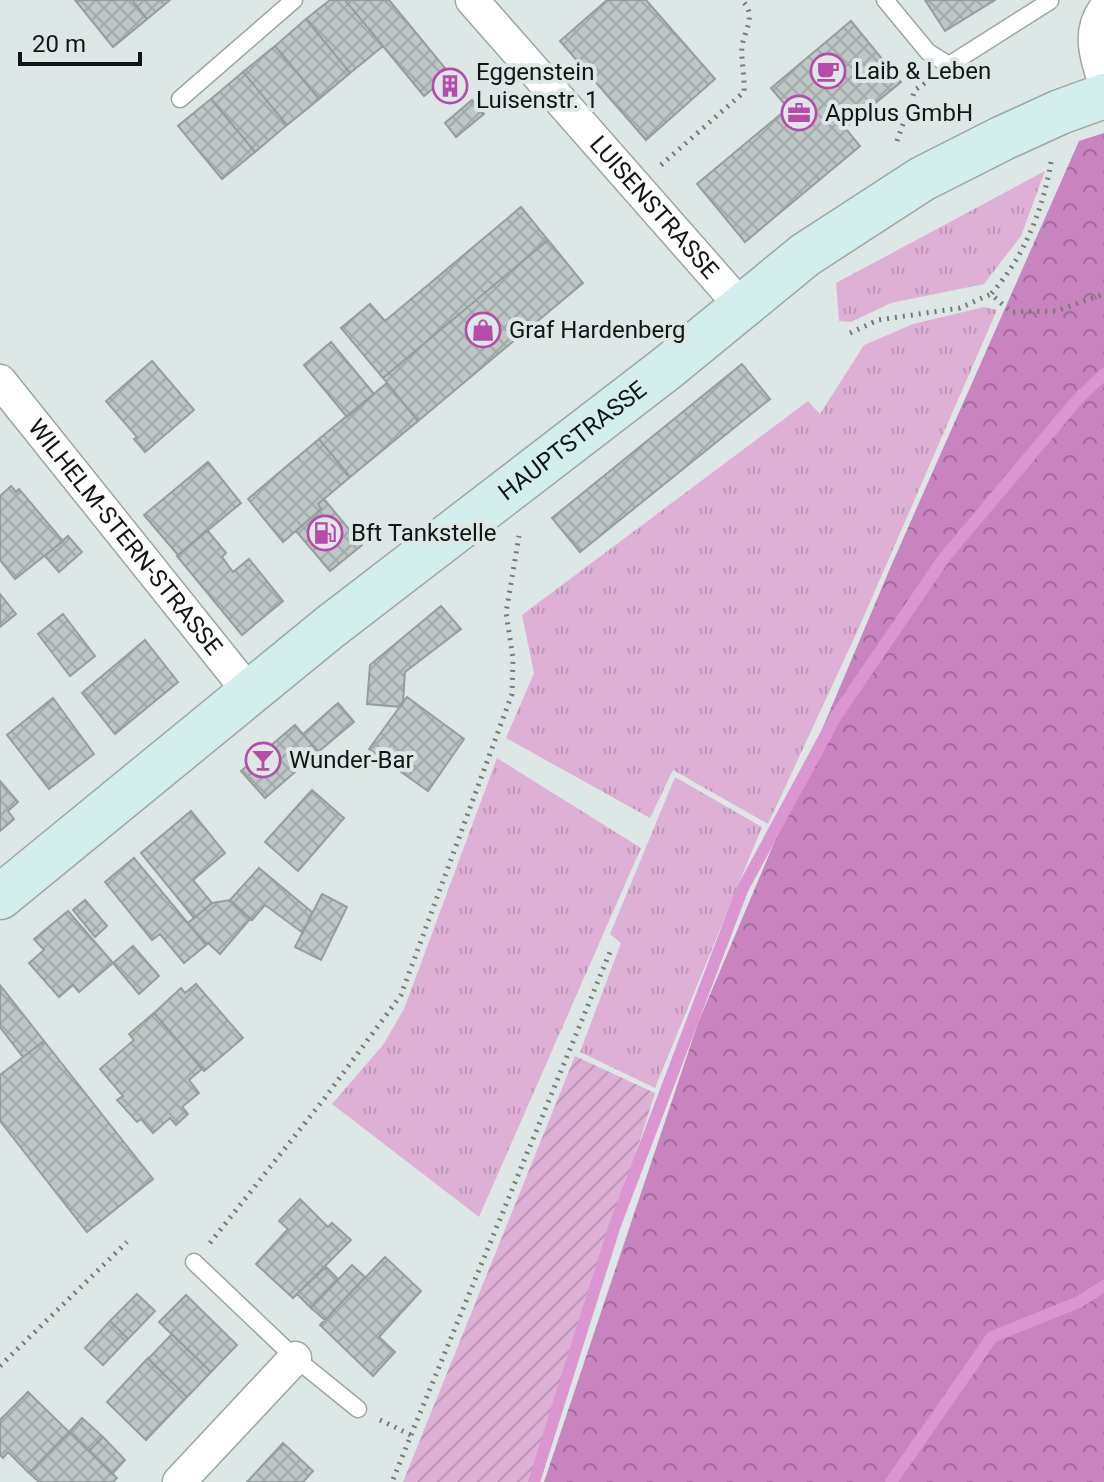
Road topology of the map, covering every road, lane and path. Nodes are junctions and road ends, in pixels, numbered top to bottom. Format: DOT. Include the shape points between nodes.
graph roads {
  1 [pos="294,0"];
  2 [pos="472,0"];
  3 [pos="741,0"];
  4 [pos="885,0"];
  5 [pos="1050,1"];
  6 [pos="1104,10"];
  7 [pos="949,65"];
  8 [pos="1104,81"];
  9 [pos="1104,96"];
  10 [pos="180,99"];
  11 [pos="1060,112"];
  12 [pos="897,141"];
  13 [pos="637,187"];
  14 [pos="991,294"];
  15 [pos="1104,294"];
  16 [pos="741,306"];
  17 [pos="850,333"];
  18 [pos="0,381"];
  19 [pos="519,536"];
  20 [pos="250,693"];
  21 [pos="0,897"];
  22 [pos="610,952"];
  23 [pos="127,1242"];
  24 [pos="194,1262"];
  25 [pos="295,1358"];
  26 [pos="0,1366"];
  27 [pos="358,1409"];
  28 [pos="411,1435"];
  29 [pos="179,1482"];
  30 [pos="392,1482"];
  1 -- 10 [label="lane"];
  2 -- 13 [label="street, LUISENSTRASSE"];
  3 -- 13 [label="path" via="747,5 750,26 742,46 744,92"];
  4 -- 7 [label="lane" via="928,52"];
  5 -- 7 [label="lane"];
  6 -- 8 [label="street" via="1097,20 1093,49"];
  7 -- 12 [label="path" via="915,90"];
  9 -- 11 [label="street, HAUPTSTRASSE"];
  11 -- 14 [label="path" via="1046,193 1015,263"];
  11 -- 16 [label="street, HAUPTSTRASSE" via="922,179 805,255"];
  13 -- 16 [label="street, LUISENSTRASSE"];
  14 -- 15 [label="path" via="1011,312 1056,311"];
  14 -- 17 [label="path" via="960,308 878,320"];
  16 -- 20 [label="street, HAUPTSTRASSE"];
  18 -- 20 [label="street, WILHELM-STERN-STRASSE"];
  19 -- 24 [label="path" via="506,613 512,694 401,995"];
  20 -- 21 [label="street, HAUPTSTRASSE"];
  22 -- 28 [label="path"];
  23 -- 26 [label="path"];
  24 -- 25 [label="lane"];
  25 -- 27 [label="lane"];
  25 -- 29 [label="street"];
  27 -- 28 [label="path"];
  28 -- 30 [label="path"];
}
